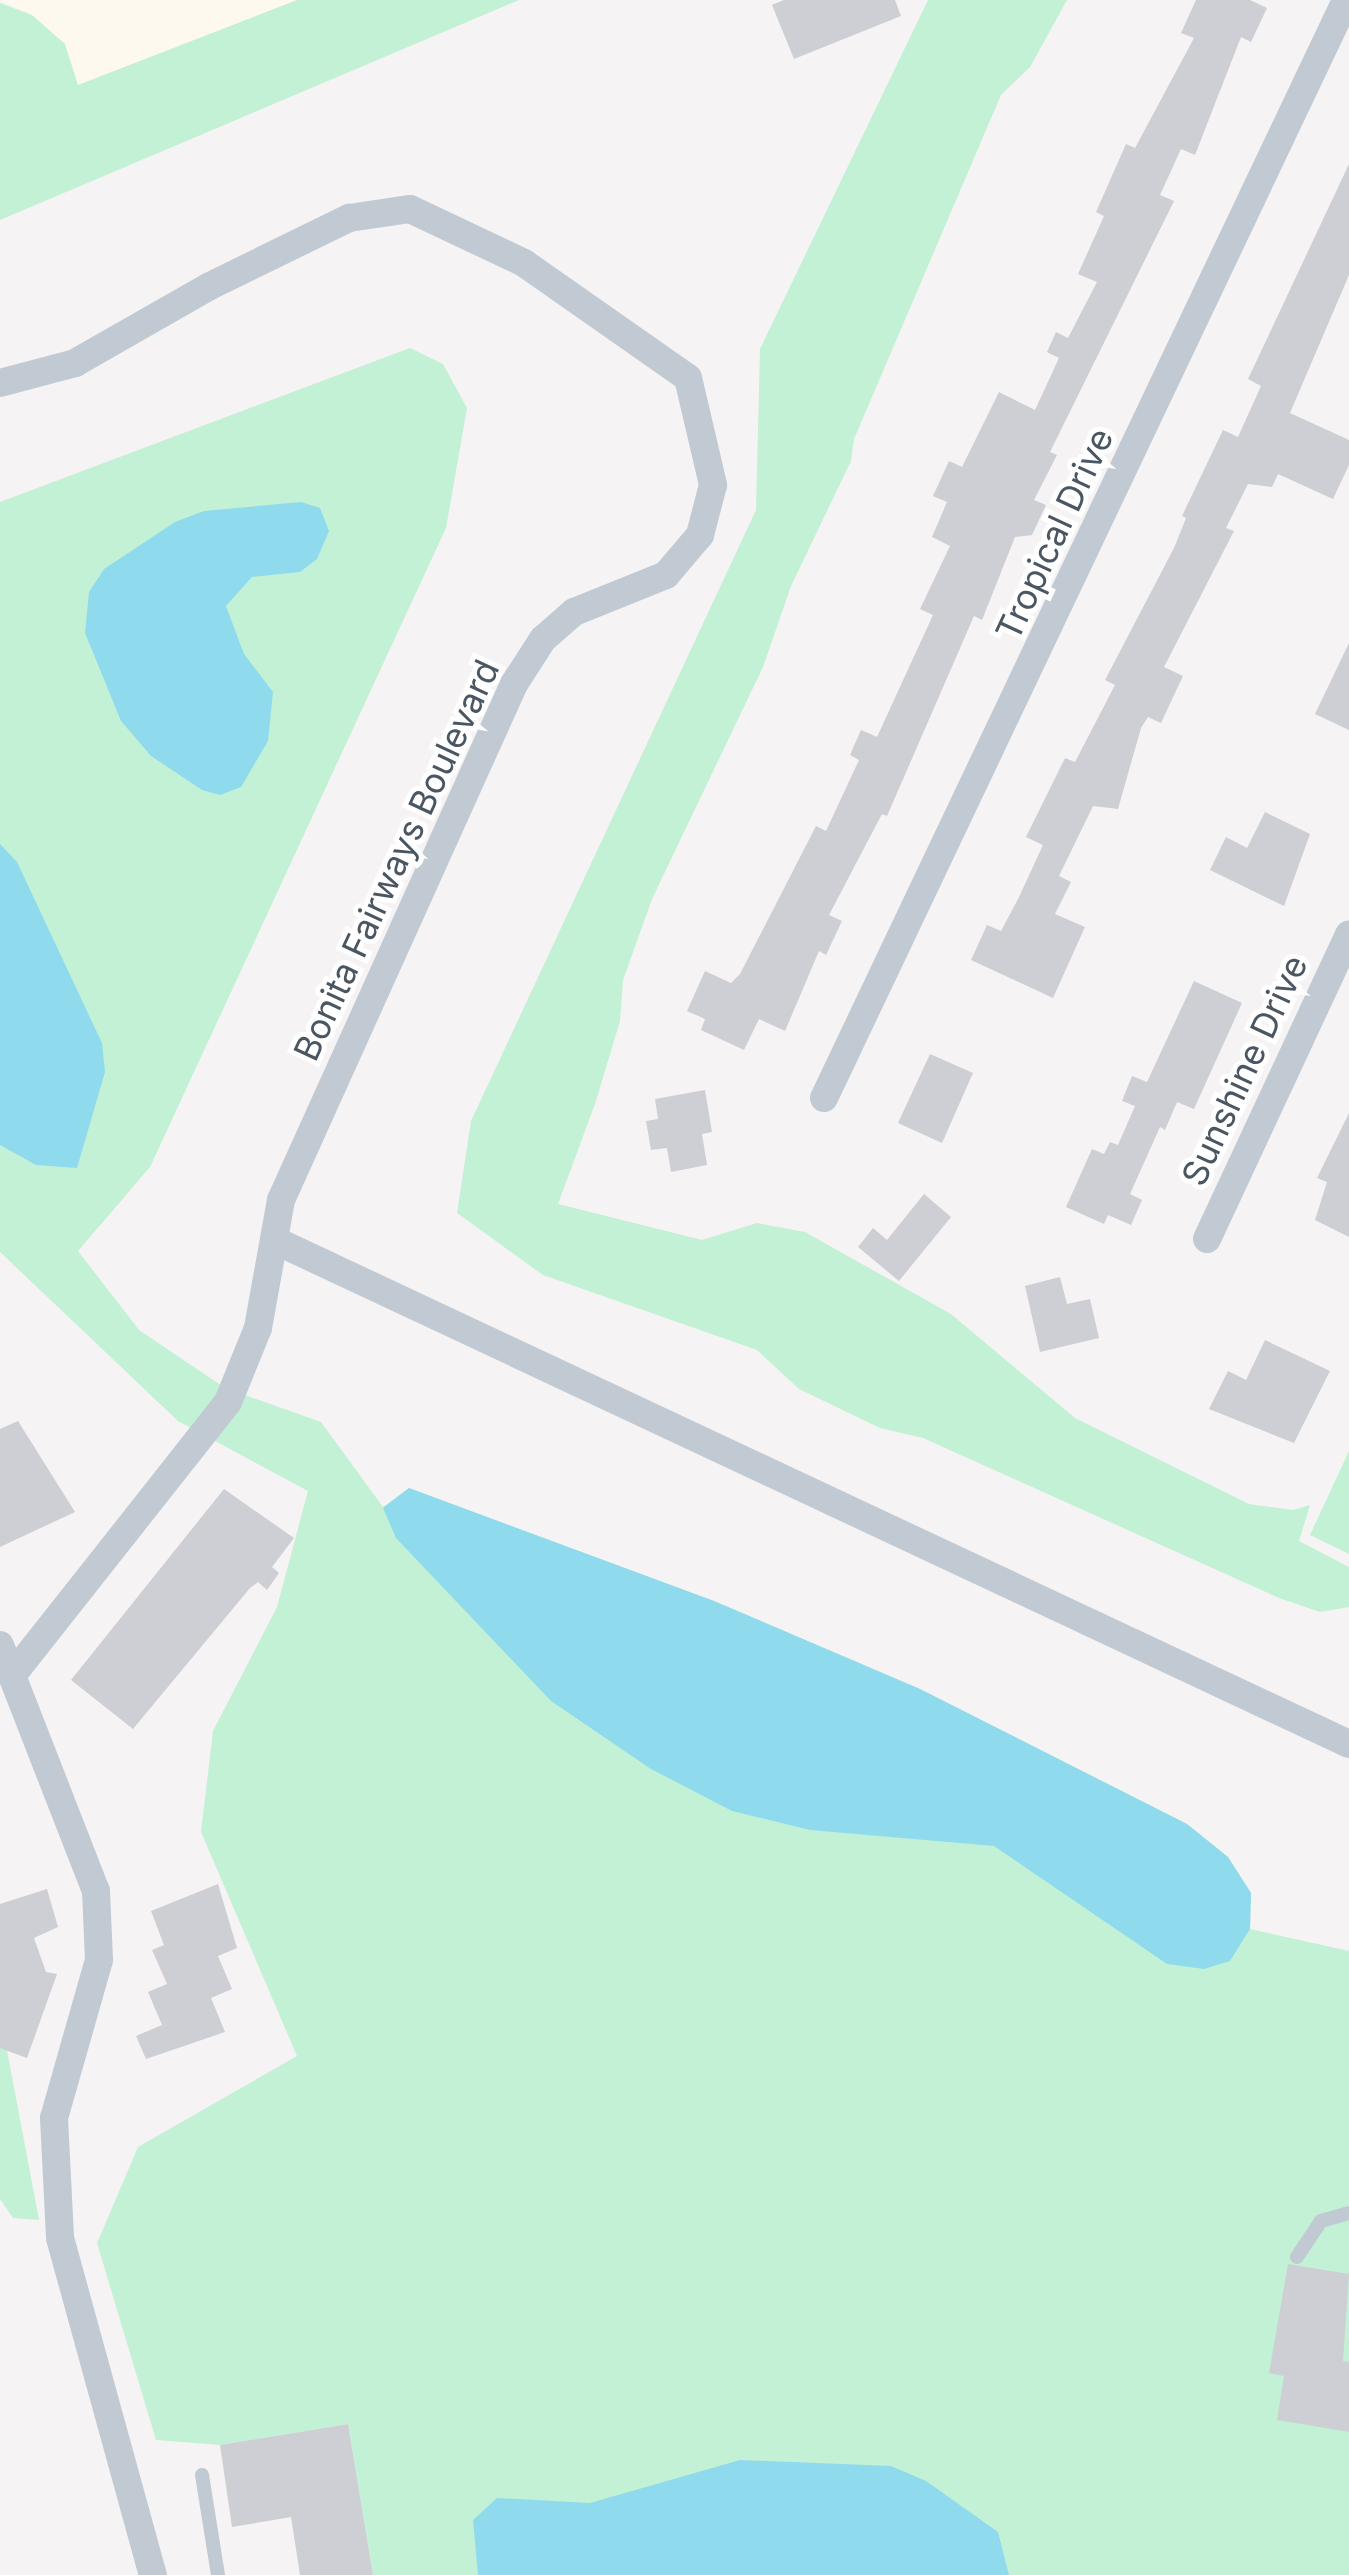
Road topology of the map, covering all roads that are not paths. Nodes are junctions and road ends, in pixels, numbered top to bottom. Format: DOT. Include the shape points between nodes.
graph roads {
  1 [pos="1346,0"];
  2 [pos="0,384"];
  3 [pos="1349,934"];
  4 [pos="824,1098"];
  5 [pos="1207,1239"];
  6 [pos="274,1240"];
  7 [pos="0,1645"];
  8 [pos="14,1673"];
  9 [pos="1349,1744"];
  10 [pos="1349,2213"];
  11 [pos="1297,2257"];
  12 [pos="202,2475"];
  13 [pos="153,2575"];
  14 [pos="218,2575"];
  1 -- 4 [label="street, Tropical Drive"];
  2 -- 6 [label="street, Bonita Fairways Boulevard" via="75,363 349,218 410,210 524,263 688,378 714,485 700,535 666,575 574,612 543,639 514,684 280,1200"];
  3 -- 5 [label="street, Sunshine Drive"];
  6 -- 8 [label="street, Bonita Fairways Boulevard" via="258,1328 228,1402"];
  6 -- 9 [label="street"];
  7 -- 8 [label="street"];
  8 -- 13 [label="street" via="96,1892 98,1960 54,2118 60,2238"];
  10 -- 11 [label="lane" via="1321,2221"];
  12 -- 14 [label="lane"];
}
